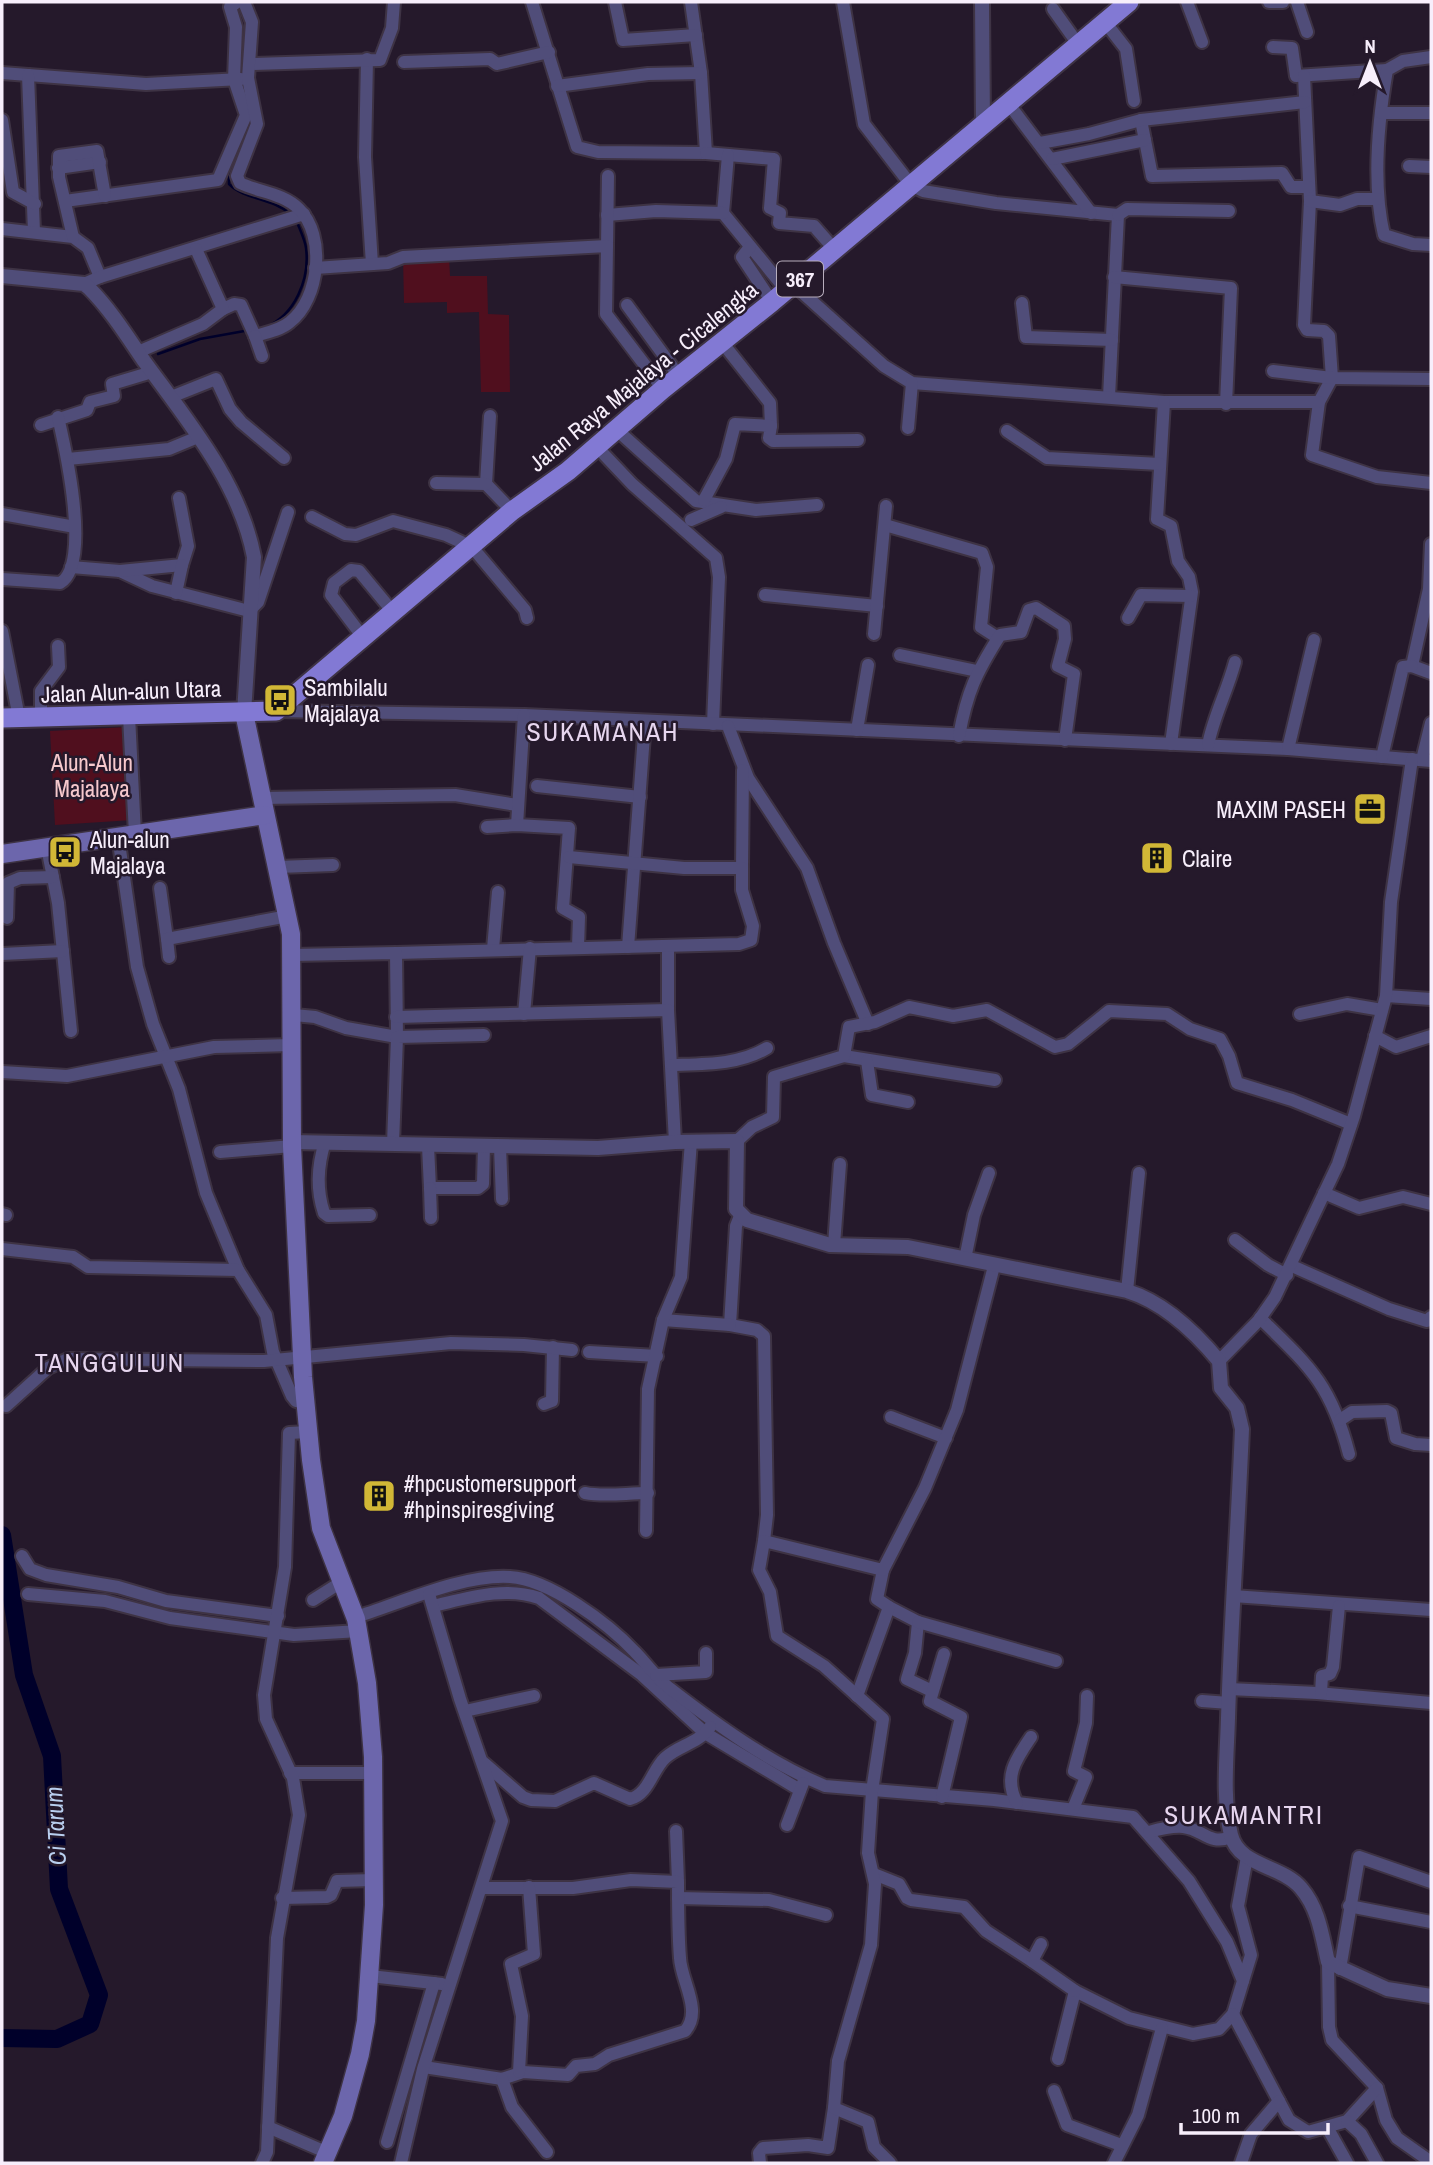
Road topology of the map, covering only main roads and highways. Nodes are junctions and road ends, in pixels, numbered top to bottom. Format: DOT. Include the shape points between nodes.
graph roads {
  1 [pos="1117,9"];
  2 [pos="246,712"];
  3 [pos="10,718"];
  4 [pos="264,807"];
  5 [pos="2,854"];
  6 [pos="325,2158"];
  1 -- 2 [label="main road, Jalan Raya Majalaya - Cicalengka / 367" via="835,250 273,711"];
  2 -- 3 [label="main road, Jalan Alun-alun Utara"];
  2 -- 4 [label="main road"];
  4 -- 5 [label="main road"];
  4 -- 6 [label="main road" via="287,867 288,916 304,956 292,1045 308,1143 302,1356 308,1432 319,1517 357,1623 374,1773 374,1880 364,2032 348,2078 343,2116"];
}
